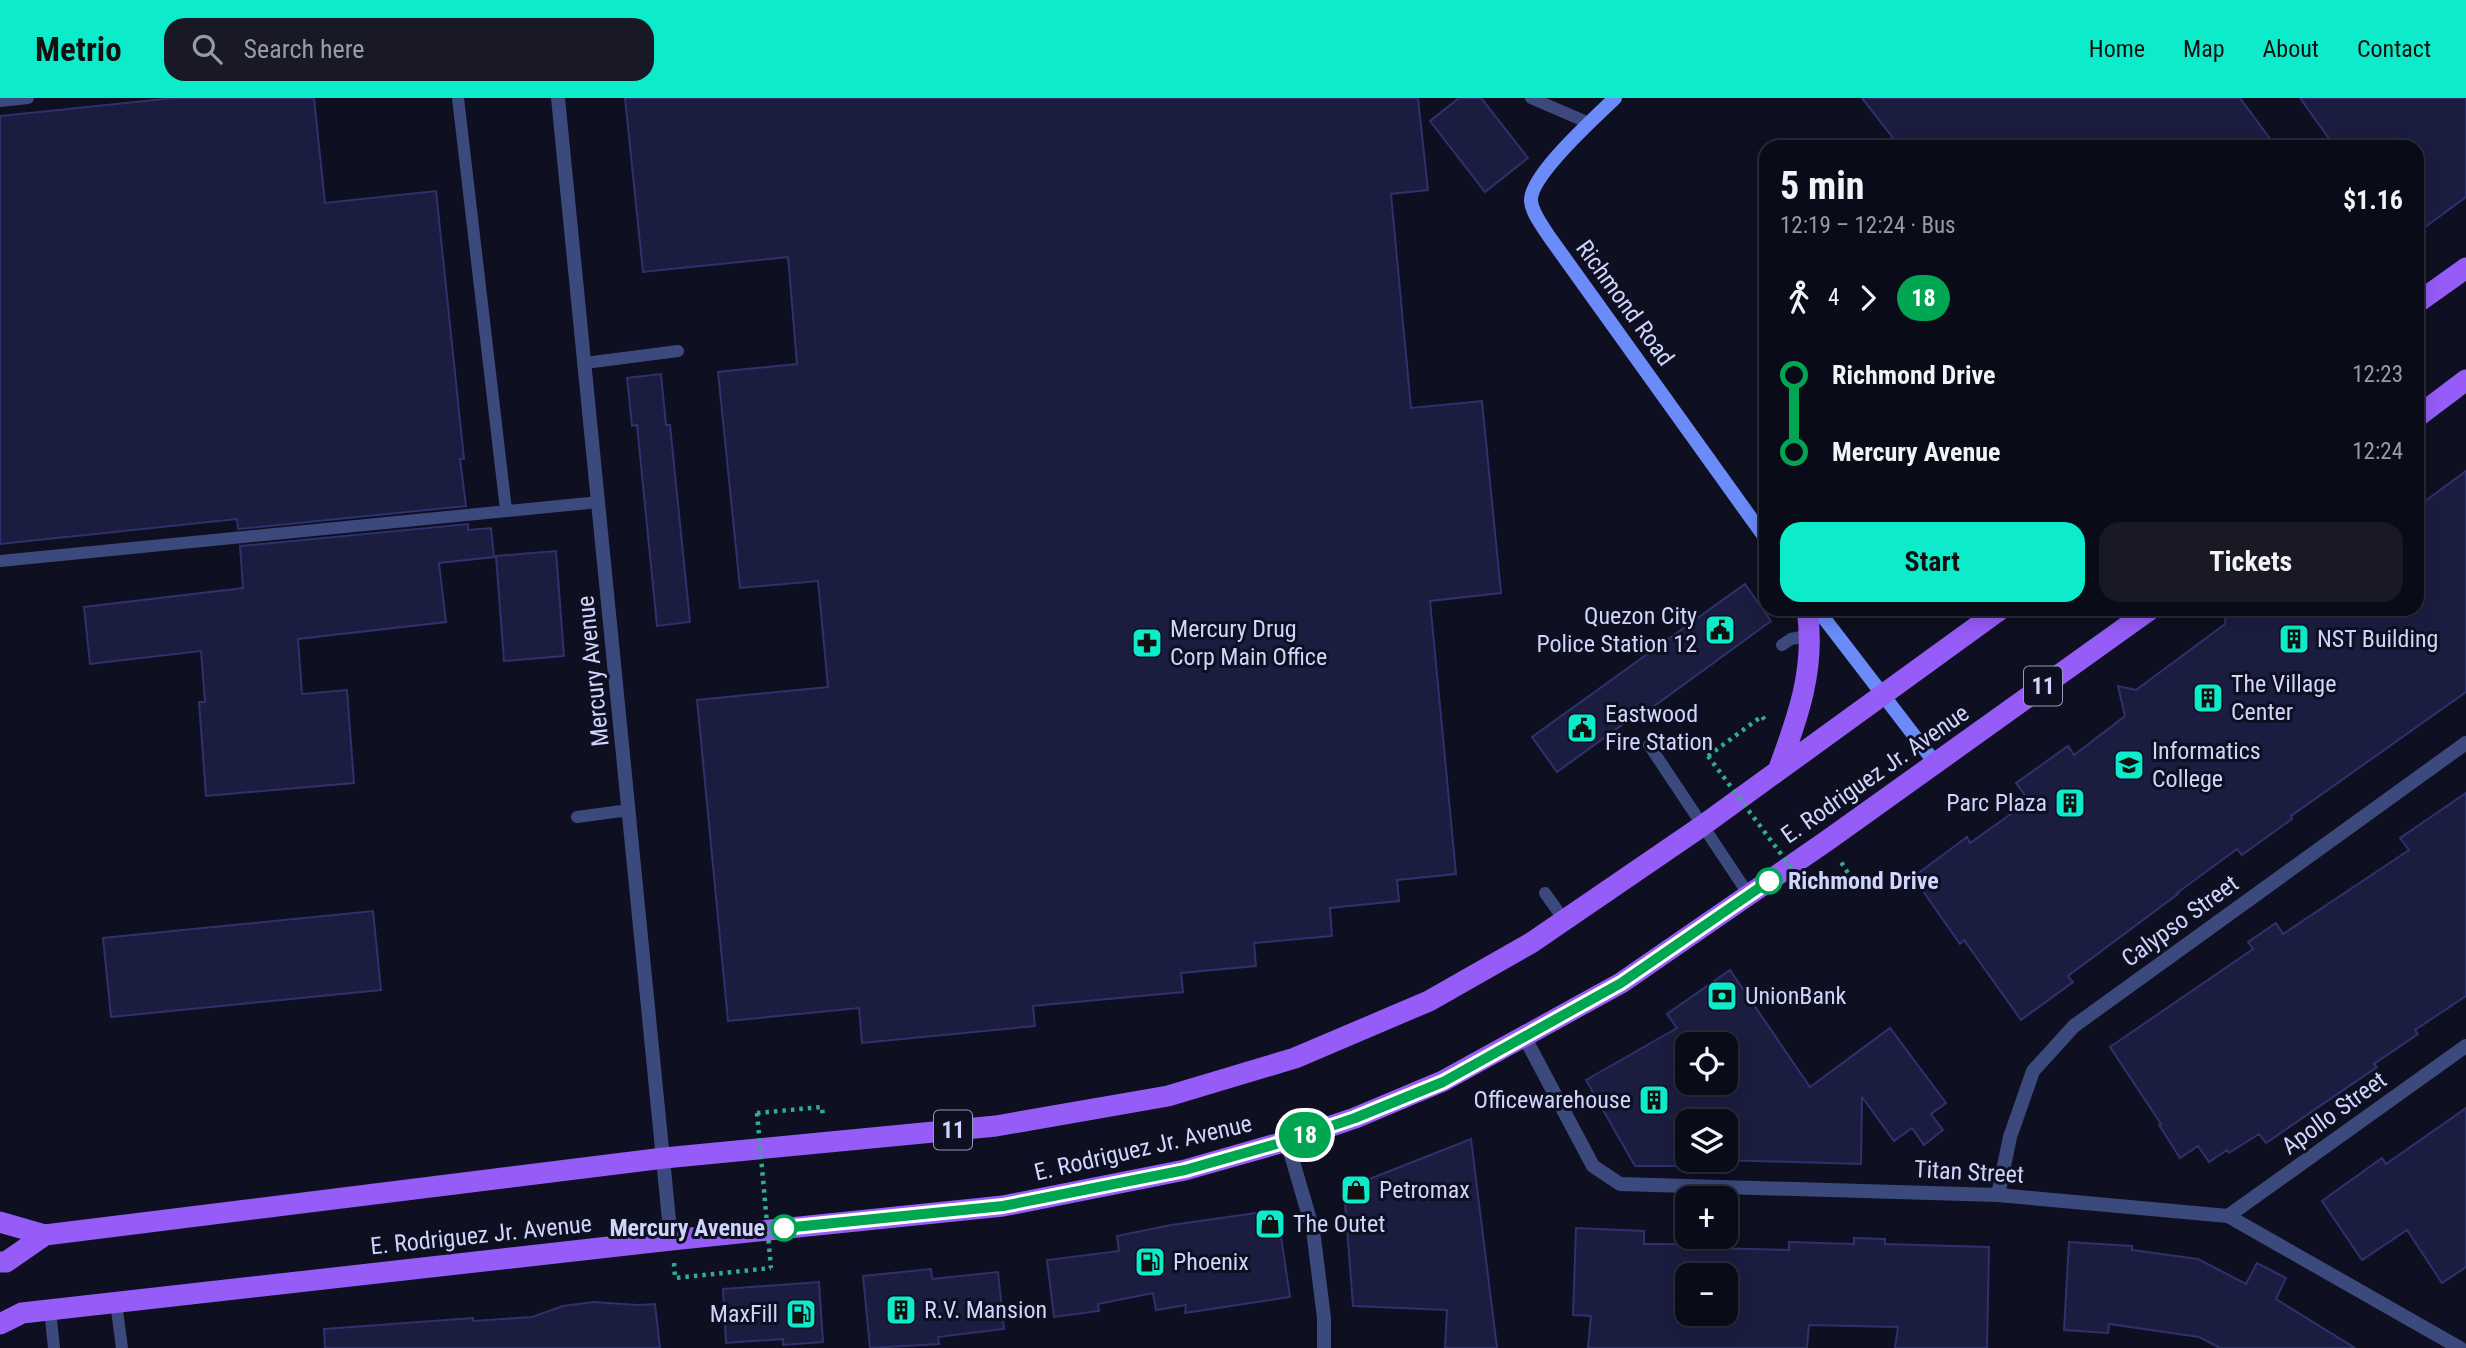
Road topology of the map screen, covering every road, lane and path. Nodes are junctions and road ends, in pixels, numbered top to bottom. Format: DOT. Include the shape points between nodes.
graph roads {
  1 [pos="28,98"];
  2 [pos="458,98"];
  3 [pos="558,98"];
  4 [pos="1531,98"];
  5 [pos="1615,98"];
  6 [pos="0,101"];
  7 [pos="1589,123"];
  8 [pos="2466,268"];
  9 [pos="2424,298"];
  10 [pos="678,351"];
  11 [pos="585,363"];
  12 [pos="2466,380"];
  13 [pos="2424,412"];
  14 [pos="599,502"];
  15 [pos="506,510"];
  16 [pos="1759,528"];
  17 [pos="0,561"];
  18 [pos="1808,616"];
  19 [pos="1822,616"];
  20 [pos="1991,616"];
  21 [pos="2141,616"];
  22 [pos="1811,635"];
  23 [pos="1782,645"];
  24 [pos="1882,695"];
  25 [pos="1766,722"];
  26 [pos="2466,743"];
  27 [pos="1649,744"];
  28 [pos="1936,764"];
  29 [pos="1777,771"];
  30 [pos="629,810"];
  31 [pos="577,817"];
  32 [pos="1702,826"];
  33 [pos="1830,889"];
  34 [pos="1545,893"];
  35 [pos="1749,895"];
  36 [pos="1564,920"];
  37 [pos="1524,1036"];
  38 [pos="2466,1046"];
  39 [pos="822,1107"];
  40 [pos="1287,1141"];
  41 [pos="664,1158"];
  42 [pos="1998,1195"];
  43 [pos="2228,1216"];
  44 [pos="0,1222"];
  45 [pos="45,1235"];
  46 [pos="671,1240"];
  47 [pos="0,1262"];
  48 [pos="675,1278"];
  49 [pos="116,1303"];
  50 [pos="0,1307"];
  51 [pos="50,1310"];
  52 [pos="22,1313"];
  53 [pos="0,1324"];
  54 [pos="2463,1347"];
  55 [pos="54,1348"];
  56 [pos="122,1348"];
  57 [pos="1324,1348"];
  1 -- 6 [label="lane"];
  2 -- 15 [label="lane"];
  3 -- 11 [label="street, Mercury Avenue"];
  4 -- 7 [label="lane"];
  5 -- 7 [label="street, Richmond Road"];
  7 -- 16 [label="street, Richmond Road" via="1538,181 1532,194 1533,208"];
  8 -- 9 [label="main road"];
  10 -- 11 [label="lane"];
  11 -- 14 [label="street, Mercury Avenue"];
  12 -- 13 [label="main road"];
  14 -- 15 [label="lane"];
  14 -- 30 [label="street, Mercury Avenue"];
  15 -- 17 [label="lane"];
  18 -- 22 [label="main road"];
  19 -- 24 [label="street"];
  20 -- 24 [label="main road, E. Rodriguez Jr. Avenue / 11"];
  21 -- 28 [label="main road, E. Rodriguez Jr. Avenue / 11"];
  22 -- 23 [label="lane"];
  22 -- 29 [label="main road" via="1802,705"];
  24 -- 28 [label="street"];
  24 -- 29 [label="main road, E. Rodriguez Jr. Avenue / 11"];
  25 -- 33 [label="path, bridge" via="1762,716 1708,756 1807,889 1822,877"];
  26 -- 42 [label="street, Calypso Street" via="2074,1026 2033,1071 2010,1137"];
  27 -- 32 [label="lane"];
  28 -- 35 [label="main road, E. Rodriguez Jr. Avenue / 11"];
  29 -- 32 [label="main road, E. Rodriguez Jr. Avenue / 11"];
  30 -- 31 [label="lane"];
  30 -- 41 [label="street, Mercury Avenue"];
  32 -- 35 [label="lane"];
  32 -- 36 [label="main road, E. Rodriguez Jr. Avenue / 11"];
  34 -- 36 [label="lane"];
  35 -- 37 [label="main road, E. Rodriguez Jr. Avenue / 11" via="1621,983"];
  36 -- 41 [label="main road, E. Rodriguez Jr. Avenue / 11" via="1429,1001 1295,1058 1168,1096 996,1126"];
  37 -- 40 [label="main road, E. Rodriguez Jr. Avenue / 11" via="1443,1082"];
  37 -- 42 [label="street, Titan Street" via="1592,1166 1620,1184"];
  38 -- 43 [label="street, Apollo Street"];
  39 -- 48 [label="path, bridge" via="757,1113 771,1268"];
  40 -- 46 [label="main road, E. Rodriguez Jr. Avenue / 11" via="1185,1170 1003,1206"];
  40 -- 57 [label="street" via="1313,1230"];
  41 -- 45 [label="main road, E. Rodriguez Jr. Avenue / 11"];
  41 -- 46 [label="street, Mercury Avenue"];
  42 -- 43 [label="street, Titan Street"];
  43 -- 54 [label="street, Titan Street"];
  44 -- 45 [label="main road, E. Rodriguez Jr. Avenue / 11"];
  45 -- 47 [label="main road, 11"];
  46 -- 49 [label="main road, E. Rodriguez Jr. Avenue / 11"];
  49 -- 51 [label="main road, E. Rodriguez Jr. Avenue / 11"];
  49 -- 56 [label="lane"];
  50 -- 52 [label="main road, 11"];
  51 -- 52 [label="main road, E. Rodriguez Jr. Avenue / 11"];
  51 -- 55 [label="lane"];
  52 -- 53 [label="main road, E. Rodriguez Jr. Avenue / 11"];
}
